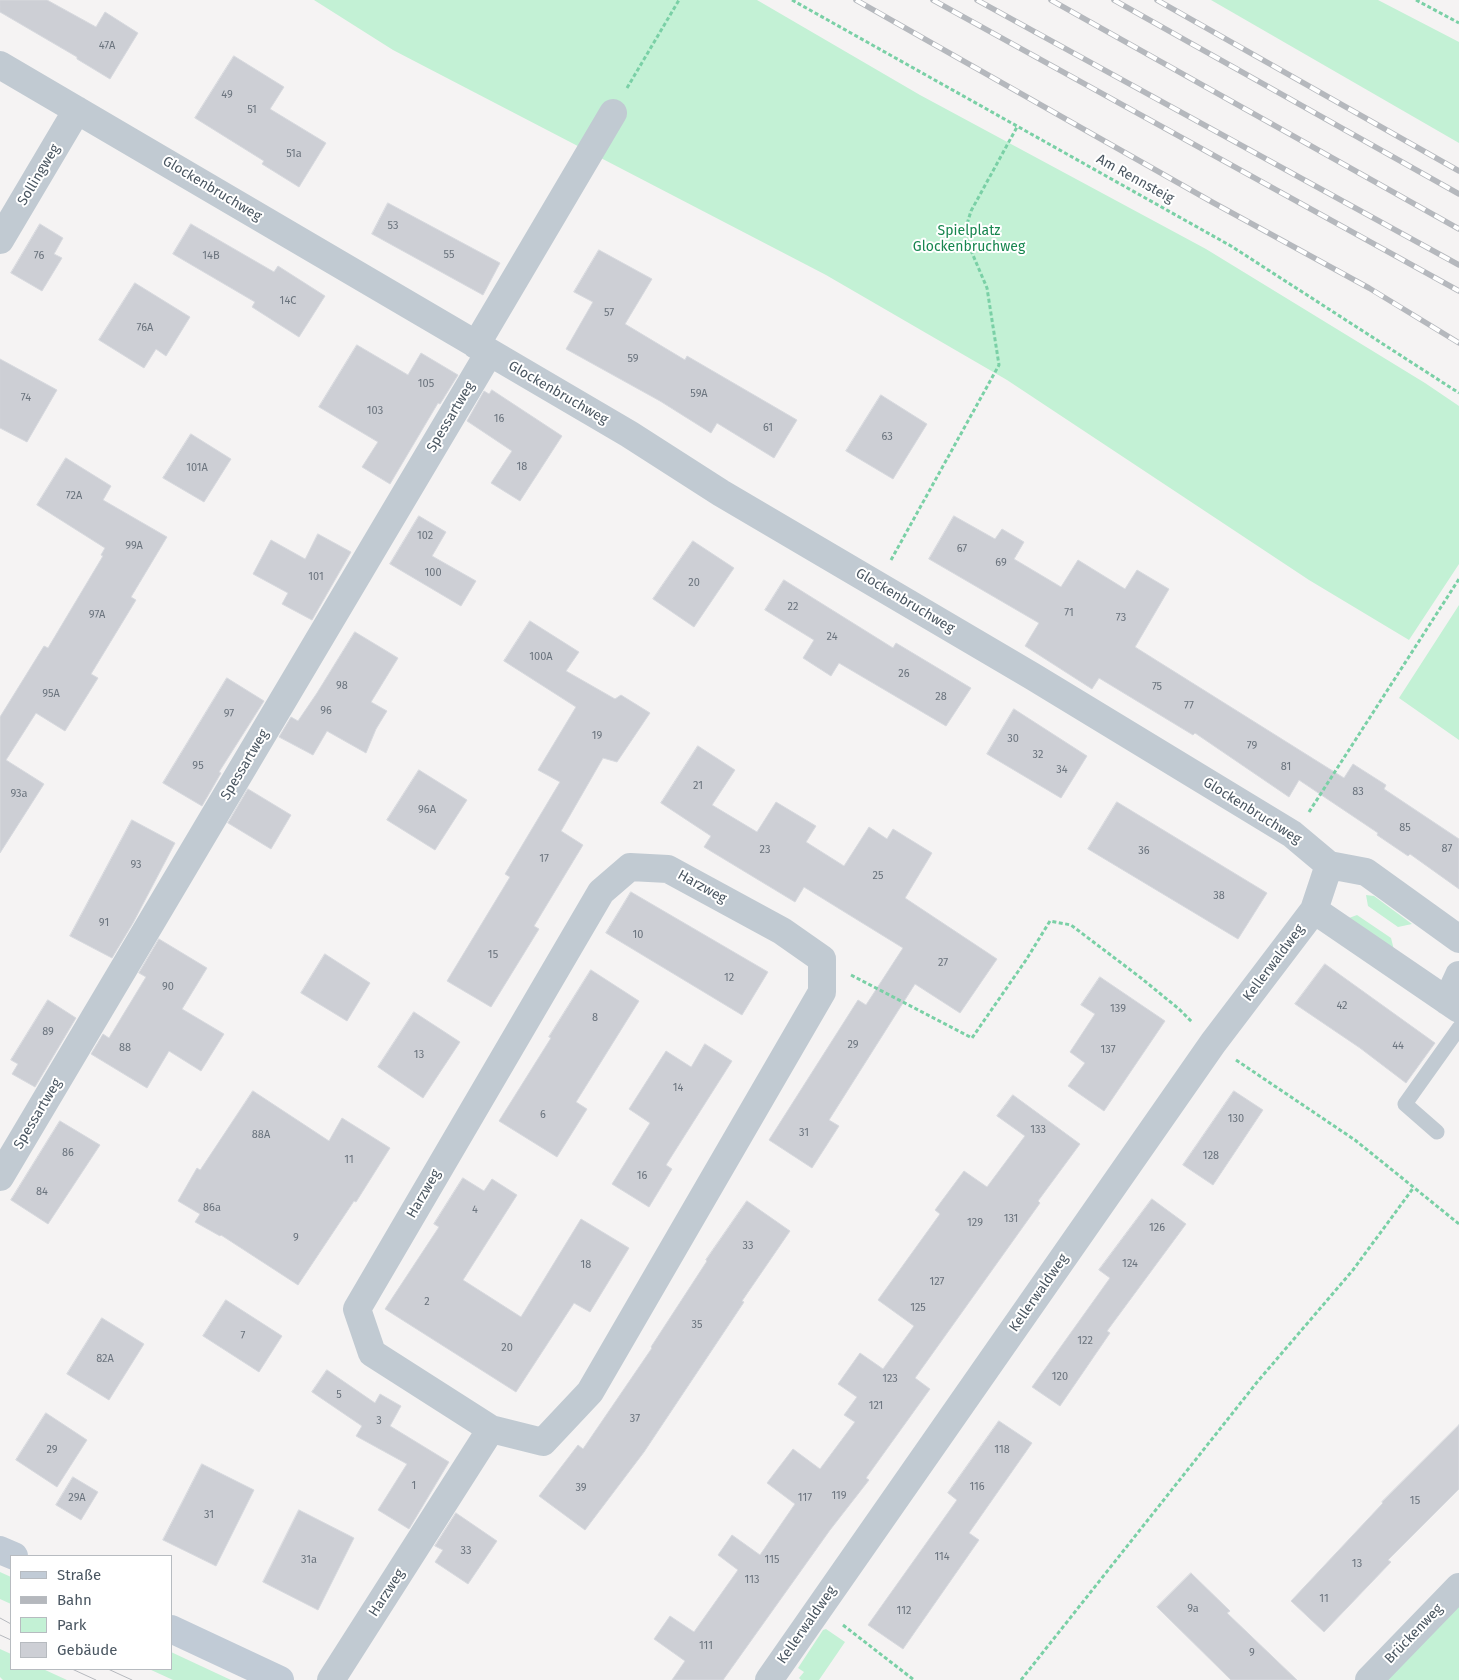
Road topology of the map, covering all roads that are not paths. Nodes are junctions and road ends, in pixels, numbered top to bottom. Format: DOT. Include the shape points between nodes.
graph roads {
  1 [pos="0,65"];
  2 [pos="77,110"];
  3 [pos="613,113"];
  4 [pos="0,240"];
  5 [pos="482,349"];
  6 [pos="1329,865"];
  7 [pos="1314,910"];
  8 [pos="1459,939"];
  9 [pos="1459,975"];
  10 [pos="1453,1005"];
  11 [pos="1459,1028"];
  12 [pos="1437,1132"];
  13 [pos="8,1146"];
  14 [pos="0,1177"];
  15 [pos="491,1429"];
  16 [pos="0,1550"];
  17 [pos="12,1555"];
  18 [pos="1459,1587"];
  19 [pos="172,1629"];
  20 [pos="280,1680"];
  21 [pos="331,1680"];
  22 [pos="770,1680"];
  23 [pos="1369,1680"];
  1 -- 2 [label="street, Glockenbruchweg"];
  2 -- 4 [label="street, Sollingweg"];
  2 -- 5 [label="street, Glockenbruchweg"];
  3 -- 5 [label="street"];
  5 -- 6 [label="street, Glockenbruchweg" via="629,434 721,493 1292,834"];
  5 -- 13 [label="street, Spessartweg"];
  6 -- 7 [label="street"];
  6 -- 8 [label="street, Glockenbruchweg" via="1366,872"];
  7 -- 10 [label="street"];
  7 -- 22 [label="street, Kellerwaldweg" via="1213,1043"];
  9 -- 10 [label="street"];
  11 -- 12 [label="lane" via="1405,1104"];
  13 -- 14 [label="street, Spessartweg"];
  15 -- 15 [label="street, Harzweg" via="543,1442 590,1392 822,992 822,959 782,931 668,869 630,867 601,892 357,1308 372,1353"];
  15 -- 21 [label="street, Harzweg"];
  16 -- 17 [label="main road"];
  18 -- 23 [label="street, Brückenweg"];
  19 -- 20 [label="main road"];
}
